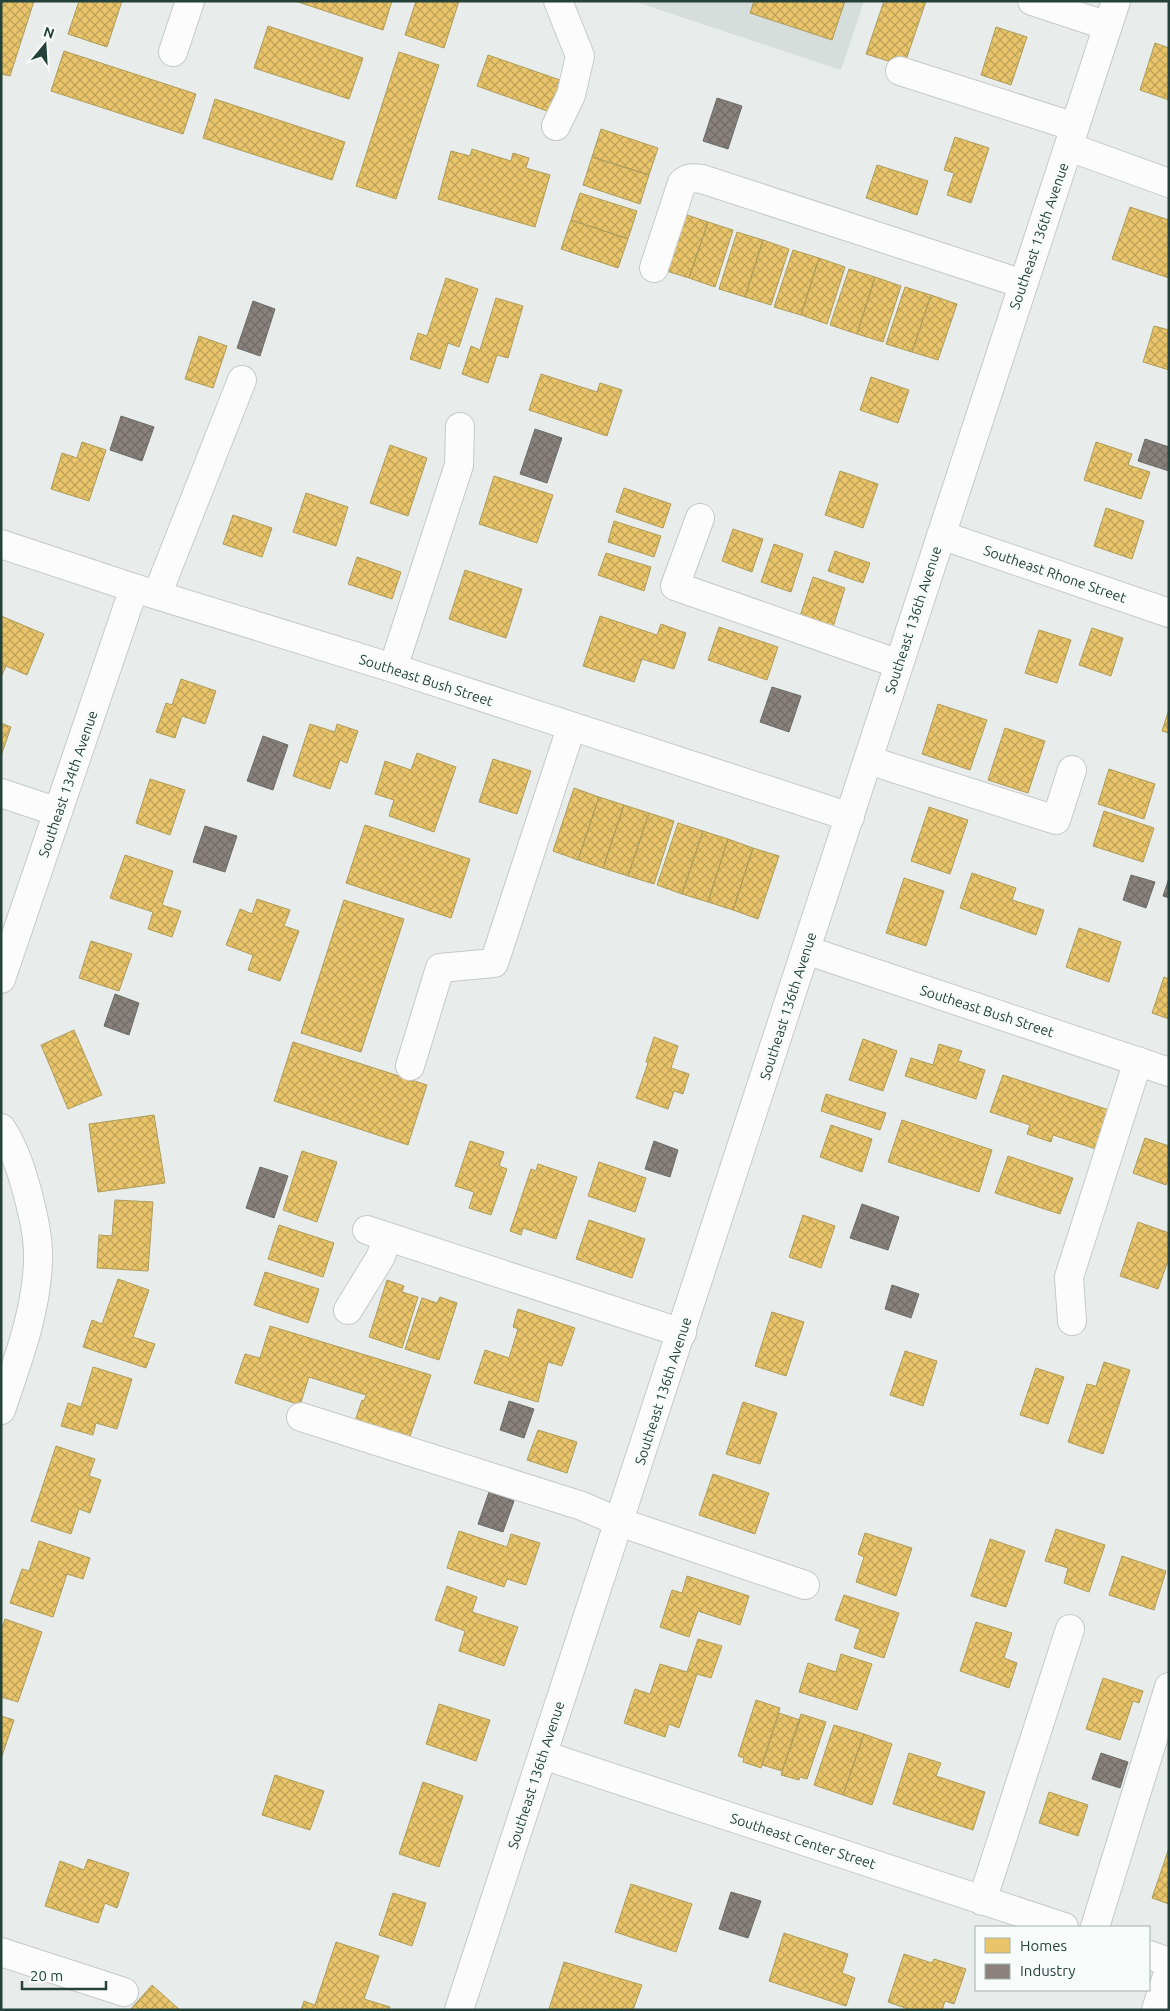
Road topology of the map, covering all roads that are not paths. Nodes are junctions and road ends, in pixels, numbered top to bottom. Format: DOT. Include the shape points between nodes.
graph roads {
  1 [pos="190,1"];
  2 [pos="558,1"];
  3 [pos="1032,1"];
  4 [pos="1112,13"];
  5 [pos="173,52"];
  6 [pos="900,71"];
  7 [pos="556,126"];
  8 [pos="1072,137"];
  9 [pos="1169,183"];
  10 [pos="654,268"];
  11 [pos="1023,284"];
  12 [pos="242,380"];
  13 [pos="460,426"];
  14 [pos="700,518"];
  15 [pos="941,535"];
  16 [pos="1,544"];
  17 [pos="146,592"];
  18 [pos="1169,614"];
  19 [pos="899,664"];
  20 [pos="392,668"];
  21 [pos="571,728"];
  22 [pos="868,760"];
  23 [pos="1072,770"];
  24 [pos="1,793"];
  25 [pos="58,812"];
  26 [pos="850,817"];
  27 [pos="806,950"];
  28 [pos="1,979"];
  29 [pos="1138,1061"];
  30 [pos="410,1066"];
  31 [pos="1169,1072"];
  32 [pos="1,1128"];
  33 [pos="348,1310"];
  34 [pos="1072,1321"];
  35 [pos="682,1333"];
  36 [pos="1,1410"];
  37 [pos="301,1417"];
  38 [pos="620,1522"];
  39 [pos="805,1585"];
  40 [pos="1070,1629"];
  41 [pos="1169,1687"];
  42 [pos="543,1754"];
  43 [pos="982,1901"];
  44 [pos="1061,1926"];
  45 [pos="1095,1926"];
  46 [pos="1,1952"];
  47 [pos="1150,1956"];
  48 [pos="1169,1962"];
  49 [pos="1169,1970"];
  50 [pos="124,1992"];
  51 [pos="460,2010"];
  52 [pos="1156,2010"];
  1 -- 5 [label="street"];
  2 -- 7 [label="street" via="580,56 571,96"];
  3 -- 4 [label="street"];
  4 -- 8 [label="street, Southeast 136th Avenue"];
  6 -- 8 [label="street"];
  8 -- 9 [label="street"];
  8 -- 11 [label="street, Southeast 136th Avenue"];
  10 -- 11 [label="street" via="682,183 691,178"];
  11 -- 15 [label="street, Southeast 136th Avenue"];
  12 -- 17 [label="street, Southeast 134th Avenue"];
  13 -- 20 [label="street" via="459,465"];
  14 -- 19 [label="street" via="676,586"];
  15 -- 18 [label="street, Southeast Rhone Street"];
  15 -- 19 [label="street, Southeast 136th Avenue"];
  16 -- 17 [label="street, Southeast Bush Street"];
  17 -- 20 [label="street, Southeast Bush Street"];
  17 -- 25 [label="street, Southeast 134th Avenue"];
  19 -- 22 [label="street, Southeast 136th Avenue"];
  20 -- 21 [label="street, Southeast Bush Street"];
  21 -- 26 [label="street, Southeast Bush Street"];
  21 -- 30 [label="street" via="494,964 440,968"];
  22 -- 23 [label="street" via="1056,820"];
  22 -- 26 [label="street, Southeast 136th Avenue"];
  24 -- 25 [label="street"];
  25 -- 28 [label="street, Southeast 134th Avenue"];
  26 -- 27 [label="street, Southeast 136th Avenue"];
  27 -- 29 [label="street, Southeast Bush Street"];
  27 -- 35 [label="street, Southeast 136th Avenue"];
  29 -- 31 [label="street, Southeast Bush Street"];
  29 -- 34 [label="street" via="1069,1277"];
  32 -- 36 [label="street" via="24,1178 35,1220 38,1262 27,1334"];
  33 -- 35 [label="street" via="380,1258 377,1233"];
  35 -- 38 [label="street, Southeast 136th Avenue"];
  37 -- 38 [label="street" via="582,1506"];
  38 -- 39 [label="street"];
  38 -- 42 [label="street, Southeast 136th Avenue"];
  40 -- 43 [label="street"];
  41 -- 45 [label="street"];
  42 -- 43 [label="street, Southeast Center Street"];
  42 -- 51 [label="street, Southeast 136th Avenue"];
  43 -- 44 [label="street, Southeast Center Street"];
  46 -- 50 [label="street"];
  47 -- 48 [label="street"];
  49 -- 52 [label="street"];
}
